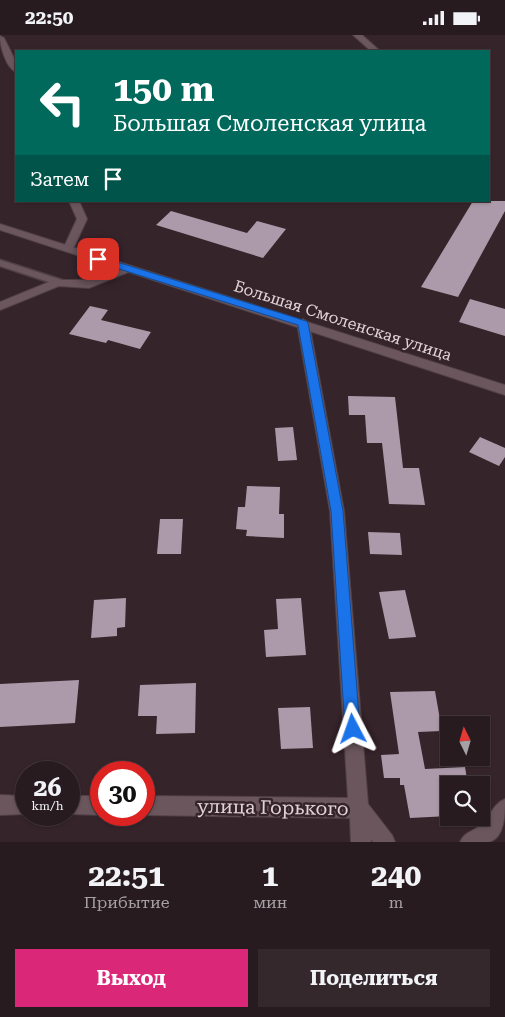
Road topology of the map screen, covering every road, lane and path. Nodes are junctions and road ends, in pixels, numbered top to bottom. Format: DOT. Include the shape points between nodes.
graph roads {
  1 [pos="357,35"];
  2 [pos="0,38"];
  3 [pos="375,50"];
  4 [pos="15,68"];
  5 [pos="74,202"];
  6 [pos="0,227"];
  7 [pos="68,249"];
  8 [pos="0,263"];
  9 [pos="127,269"];
  10 [pos="58,283"];
  11 [pos="0,306"];
  12 [pos="303,323"];
  13 [pos="505,390"];
  14 [pos="0,805"];
  15 [pos="15,805"];
  16 [pos="155,806"];
  17 [pos="359,808"];
  18 [pos="505,809"];
  19 [pos="361,842"];
  20 [pos="385,842"];
  21 [pos="470,842"];
  1 -- 3 [label="street"];
  2 -- 4 [label="street"];
  5 -- 7 [label="street" via="82,219"];
  6 -- 7 [label="street, Большая Смоленская улица"];
  7 -- 9 [label="street, Большая Смоленская улица"];
  8 -- 10 [label="lane"];
  9 -- 10 [label="street" via="89,284"];
  9 -- 12 [label="street, Большая Смоленская улица"];
  10 -- 11 [label="street"];
  12 -- 13 [label="street, Большая Смоленская улица"];
  12 -- 17 [label="street" via="337,511"];
  14 -- 15 [label="street"];
  16 -- 17 [label="street, улица Горького"];
  17 -- 19 [label="street"];
  17 -- 20 [label="street, улица Горького"];
  18 -- 21 [label="street" via="488,832"];
}
